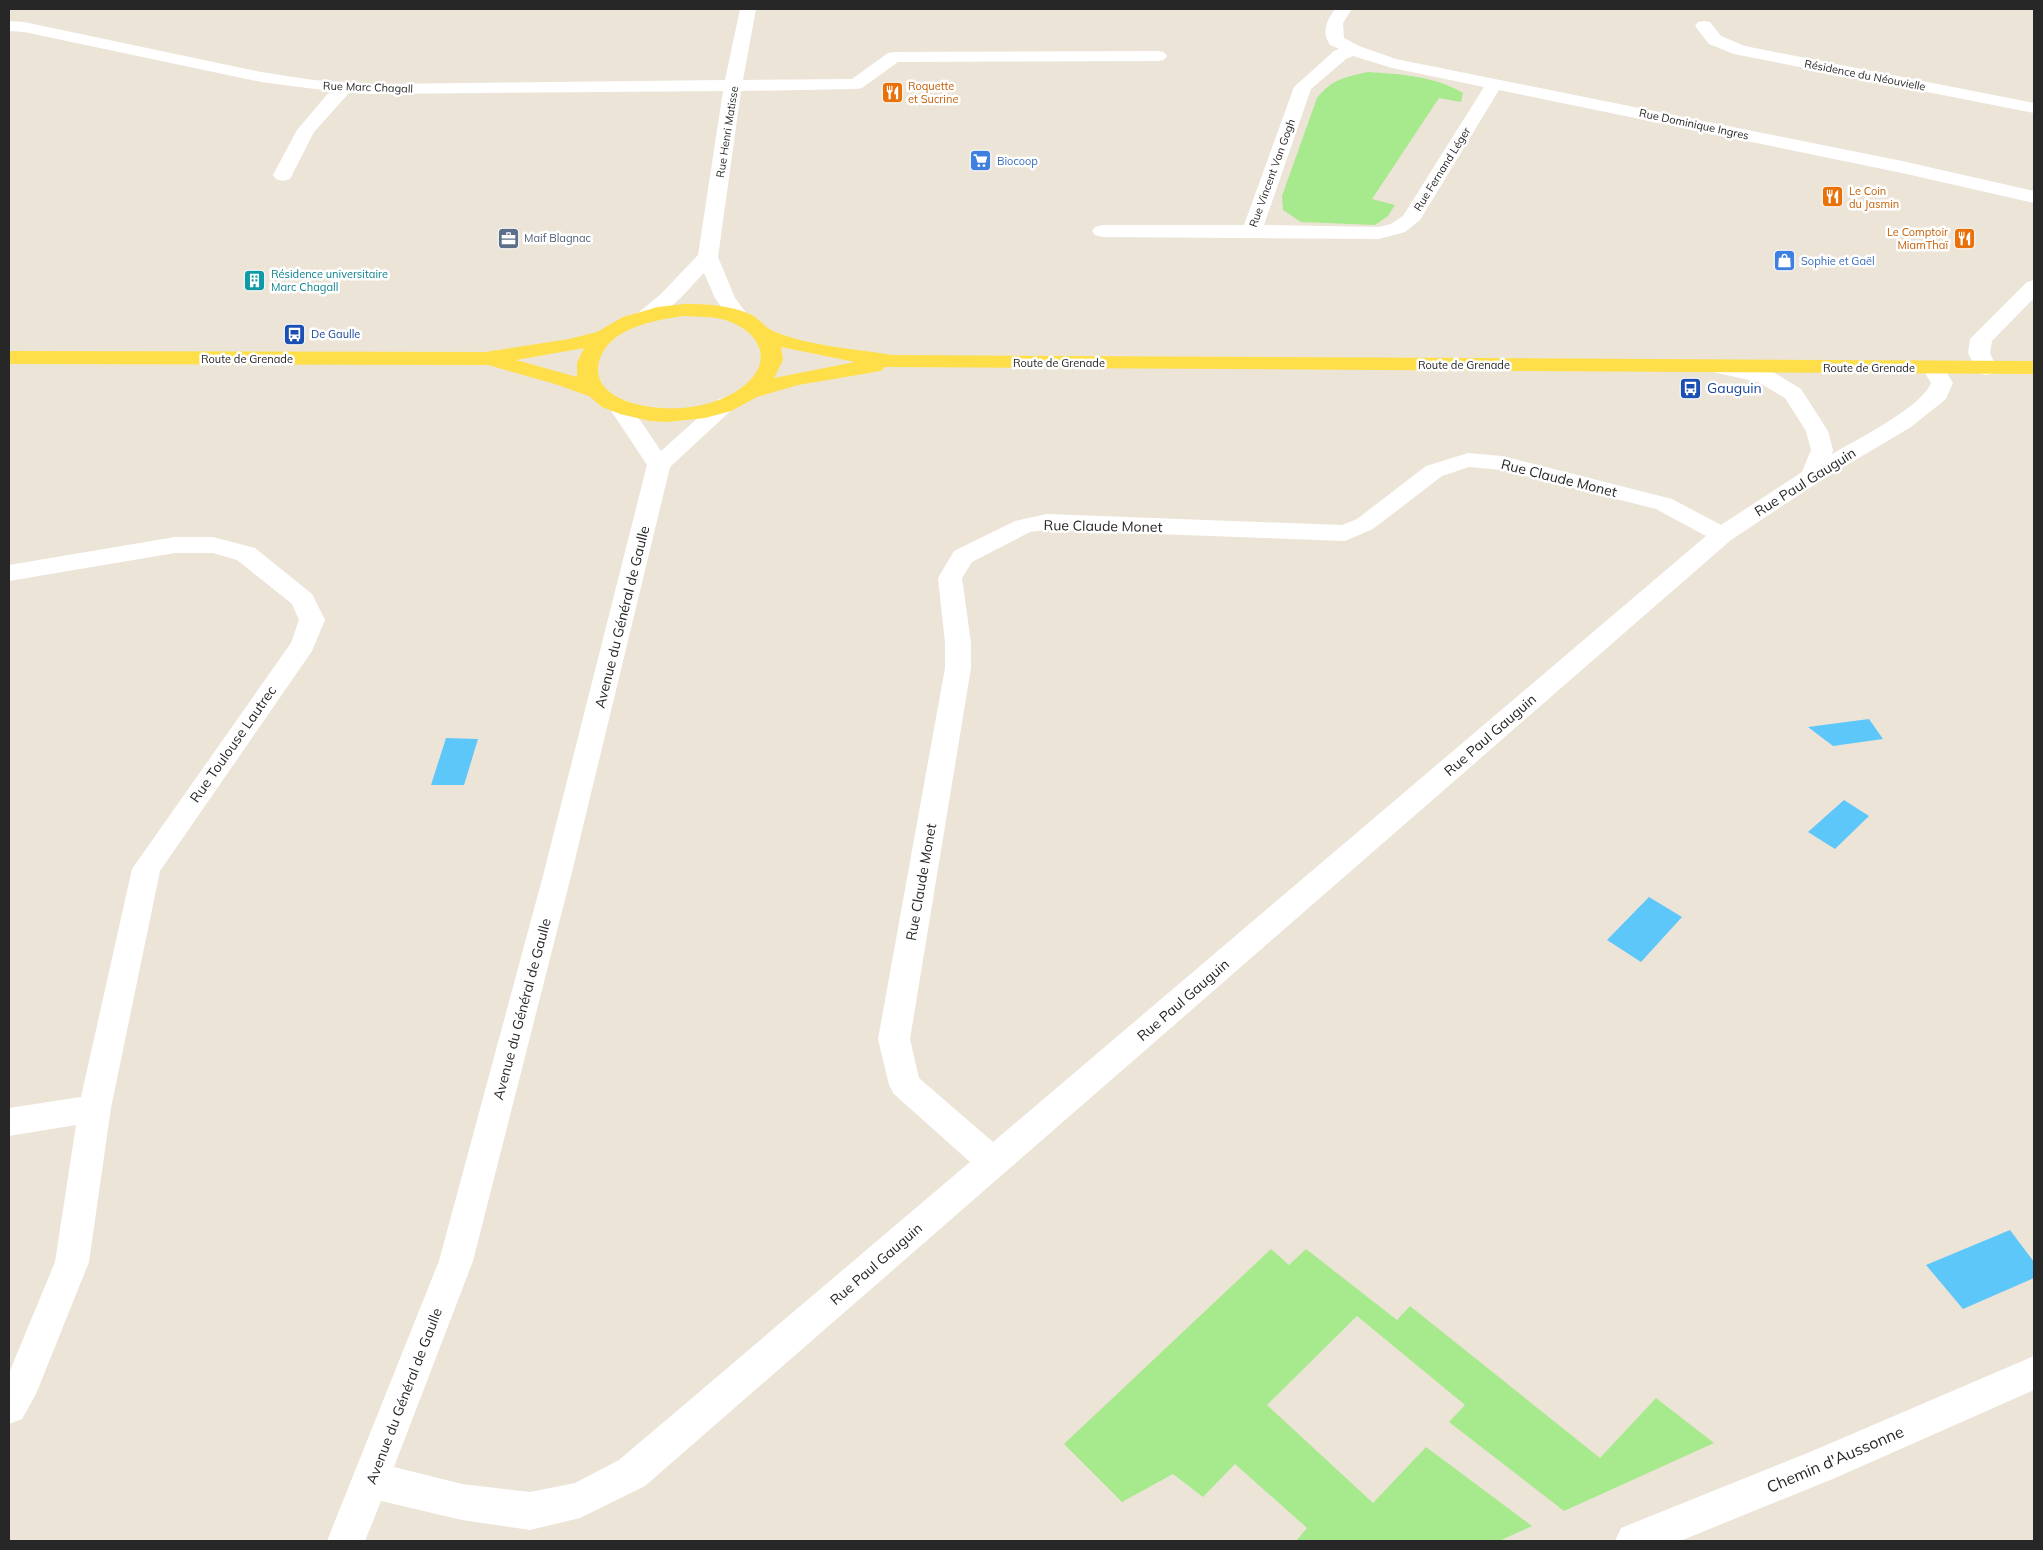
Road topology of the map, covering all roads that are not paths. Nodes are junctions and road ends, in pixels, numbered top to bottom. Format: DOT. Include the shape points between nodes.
graph roads {
  1 [pos="748,9"];
  2 [pos="1344,9"];
  3 [pos="9,26"];
  4 [pos="1704,26"];
  5 [pos="1353,50"];
  6 [pos="1158,56"];
  7 [pos="1495,83"];
  8 [pos="344,86"];
  9 [pos="734,86"];
  10 [pos="2034,108"];
  11 [pos="283,175"];
  12 [pos="2034,197"];
  13 [pos="1102,231"];
  14 [pos="1252,231"];
  15 [pos="708,257"];
  16 [pos="2034,286"];
  17 [pos="645,316"];
  18 [pos="740,318"];
  19 [pos="764,335"];
  20 [pos="606,336"];
  21 [pos="9,358"];
  22 [pos="485,358"];
  23 [pos="894,362"];
  24 [pos="1721,367"];
  25 [pos="1933,368"];
  26 [pos="1986,368"];
  27 [pos="2034,368"];
  28 [pos="596,391"];
  29 [pos="749,392"];
  30 [pos="728,404"];
  31 [pos="619,406"];
  32 [pos="659,465"];
  33 [pos="1812,476"];
  34 [pos="1722,534"];
  35 [pos="9,573"];
  36 [pos="95,1108"];
  37 [pos="9,1122"];
  38 [pos="994,1163"];
  39 [pos="2034,1373"];
  40 [pos="9,1407"];
  41 [pos="371,1480"];
  42 [pos="346,1541"];
  43 [pos="1634,1541"];
  1 -- 9 [label="street, Rue Henri Matisse"];
  2 -- 5 [label="street" via="1335,20 1333,31 1336,41"];
  3 -- 8 [label="street, Rue Marc Chagall" via="261,77"];
  4 -- 10 [label="street, Résidence du Néouvielle" via="1715,40 1740,50"];
  5 -- 7 [label="street, Rue Dominique Ingres" via="1392,63"];
  5 -- 14 [label="street, Rue Vincent Van Gogh" via="1340,55 1303,87"];
  6 -- 9 [label="street, Rue Marc Chagall" via="894,56 856,84"];
  7 -- 12 [label="street, Rue Dominique Ingres"];
  7 -- 14 [label="street, Rue Fernand Léger" via="1410,220 1398,228 1379,233"];
  8 -- 9 [label="street, Rue Marc Chagall" via="377,89"];
  8 -- 11 [label="street" via="306,130"];
  9 -- 15 [label="street, Rue Henri Matisse"];
  13 -- 14 [label="street, Rue Vincent Van Gogh"];
  15 -- 17 [label="street" via="667,299"];
  15 -- 18 [label="street" via="725,298"];
  16 -- 26 [label="street" via="1982,340 1979,353"];
  17 -- 18 [label="main road" via="704,310"];
  17 -- 20 [label="main road" via="616,328"];
  18 -- 19 [label="main road"];
  19 -- 23 [label="main road" via="801,346"];
  19 -- 29 [label="main road" via="772,349 772,364 764,379"];
  20 -- 22 [label="main road"];
  20 -- 28 [label="main road" via="593,349 587,363 588,378"];
  21 -- 22 [label="main road, Route de Grenade"];
  22 -- 28 [label="main road"];
  23 -- 24 [label="main road, Route de Grenade"];
  23 -- 29 [label="main road" via="796,379"];
  24 -- 25 [label="main road, Route de Grenade"];
  24 -- 33 [label="street" via="1764,377 1793,394 1817,431 1822,450"];
  25 -- 26 [label="main road, Route de Grenade"];
  25 -- 33 [label="street, Rue Paul Gauguin" via="1942,383 1938,394 1903,422"];
  26 -- 27 [label="main road, Route de Grenade"];
  28 -- 31 [label="main road" via="605,400"];
  29 -- 30 [label="main road"];
  30 -- 31 [label="main road" via="700,412 671,415 643,413"];
  30 -- 32 [label="street"];
  31 -- 32 [label="street"];
  32 -- 41 [label="street, Avenue du Général de Gaulle" via="558,872 456,1261"];
  33 -- 34 [label="street, Rue Paul Gauguin"];
  34 -- 38 [label="street, Rue Paul Gauguin"];
  34 -- 38 [label="street, Rue Claude Monet" via="1664,504 1502,463 1468,460 1434,471 1365,524 1345,533 1047,522 1024,526 964,557 950,578 958,668 894,1039 905,1085"];
  35 -- 36 [label="street, Rue Toulouse Lautrec" via="175,545 214,545 246,554 303,600 312,620 303,645 146,869"];
  36 -- 37 [label="street"];
  36 -- 40 [label="street, Rue Toulouse Lautrec" via="72,1262 23,1382"];
  38 -- 41 [label="street, Rue Paul Gauguin" via="632,1473 580,1500 530,1510 462,1502"];
  39 -- 43 [label="street, Chemin d'Aussonne" via="1822,1465"];
  41 -- 42 [label="street, Avenue du Général de Gaulle"];
}
